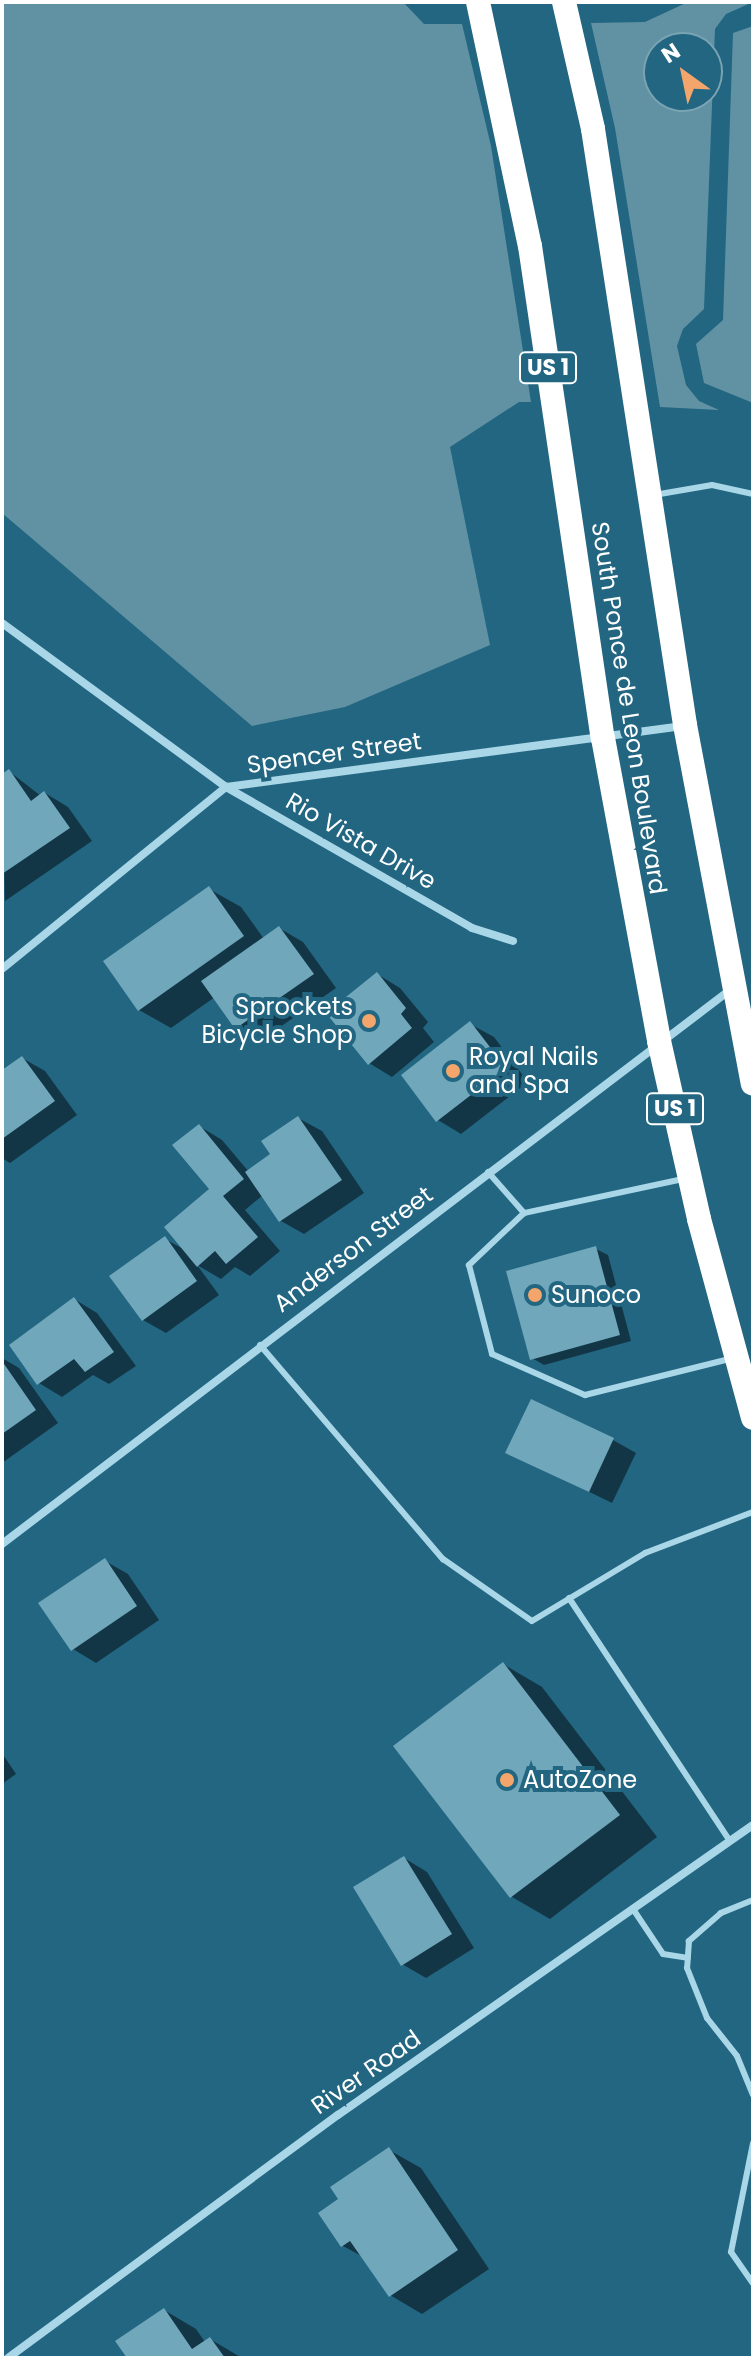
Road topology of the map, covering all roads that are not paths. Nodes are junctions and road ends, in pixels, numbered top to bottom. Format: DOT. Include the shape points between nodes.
graph roads {
  1 [pos="478,2"];
  2 [pos="564,2"];
  3 [pos="753,494"];
  4 [pos="651,496"];
  5 [pos="2,623"];
  6 [pos="685,725"];
  7 [pos="603,738"];
  8 [pos="226,787"];
  9 [pos="513,941"];
  10 [pos="2,969"];
  11 [pos="732,989"];
  12 [pos="659,1041"];
  13 [pos="753,1084"];
  14 [pos="488,1172"];
  15 [pos="690,1177"];
  16 [pos="524,1213"];
  17 [pos="260,1345"];
  18 [pos="736,1357"];
  19 [pos="753,1418"];
  20 [pos="753,1512"];
  21 [pos="2,1544"];
  22 [pos="569,1598"];
  23 [pos="753,1825"];
  24 [pos="730,1841"];
  25 [pos="753,1900"];
  26 [pos="633,1909"];
  27 [pos="688,1958"];
  28 [pos="753,2095"];
  29 [pos="753,2143"];
  30 [pos="753,2284"];
  31 [pos="8,2358"];
  1 -- 7 [label="highway, South Ponce de Leon Boulevard / US 1" via="530,246"];
  2 -- 4 [label="highway" via="598,159"];
  3 -- 4 [label="lane" via="712,485"];
  4 -- 6 [label="highway"];
  5 -- 8 [label="street, Rio Vista Drive"];
  6 -- 7 [label="street, Spencer Street"];
  6 -- 11 [label="highway"];
  7 -- 8 [label="street, Spencer Street"];
  7 -- 12 [label="highway, South Ponce de Leon Boulevard / US 1"];
  8 -- 9 [label="street, Rio Vista Drive" via="472,928"];
  8 -- 10 [label="street, Spencer Street"];
  11 -- 12 [label="street, Anderson Street"];
  11 -- 13 [label="highway"];
  12 -- 14 [label="street, Anderson Street"];
  12 -- 15 [label="highway, South Ponce de Leon Boulevard / US 1"];
  14 -- 16 [label="lane"];
  14 -- 17 [label="street, Anderson Street"];
  15 -- 16 [label="lane"];
  15 -- 18 [label="highway, South Ponce de Leon Boulevard / US 1"];
  16 -- 18 [label="lane" via="469,1265 492,1354 585,1395"];
  17 -- 21 [label="street, Anderson Street"];
  17 -- 22 [label="lane" via="443,1559 532,1621"];
  18 -- 19 [label="highway, South Ponce de Leon Boulevard / US 1"];
  20 -- 22 [label="lane" via="645,1553"];
  22 -- 24 [label="lane"];
  23 -- 24 [label="street, River Road"];
  24 -- 26 [label="street, River Road"];
  25 -- 27 [label="lane" via="689,1941"];
  26 -- 27 [label="lane" via="663,1954"];
  26 -- 31 [label="street, River Road" via="338,2115"];
  27 -- 28 [label="lane" via="707,2018 737,2056"];
  29 -- 30 [label="lane" via="731,2252"];
}
